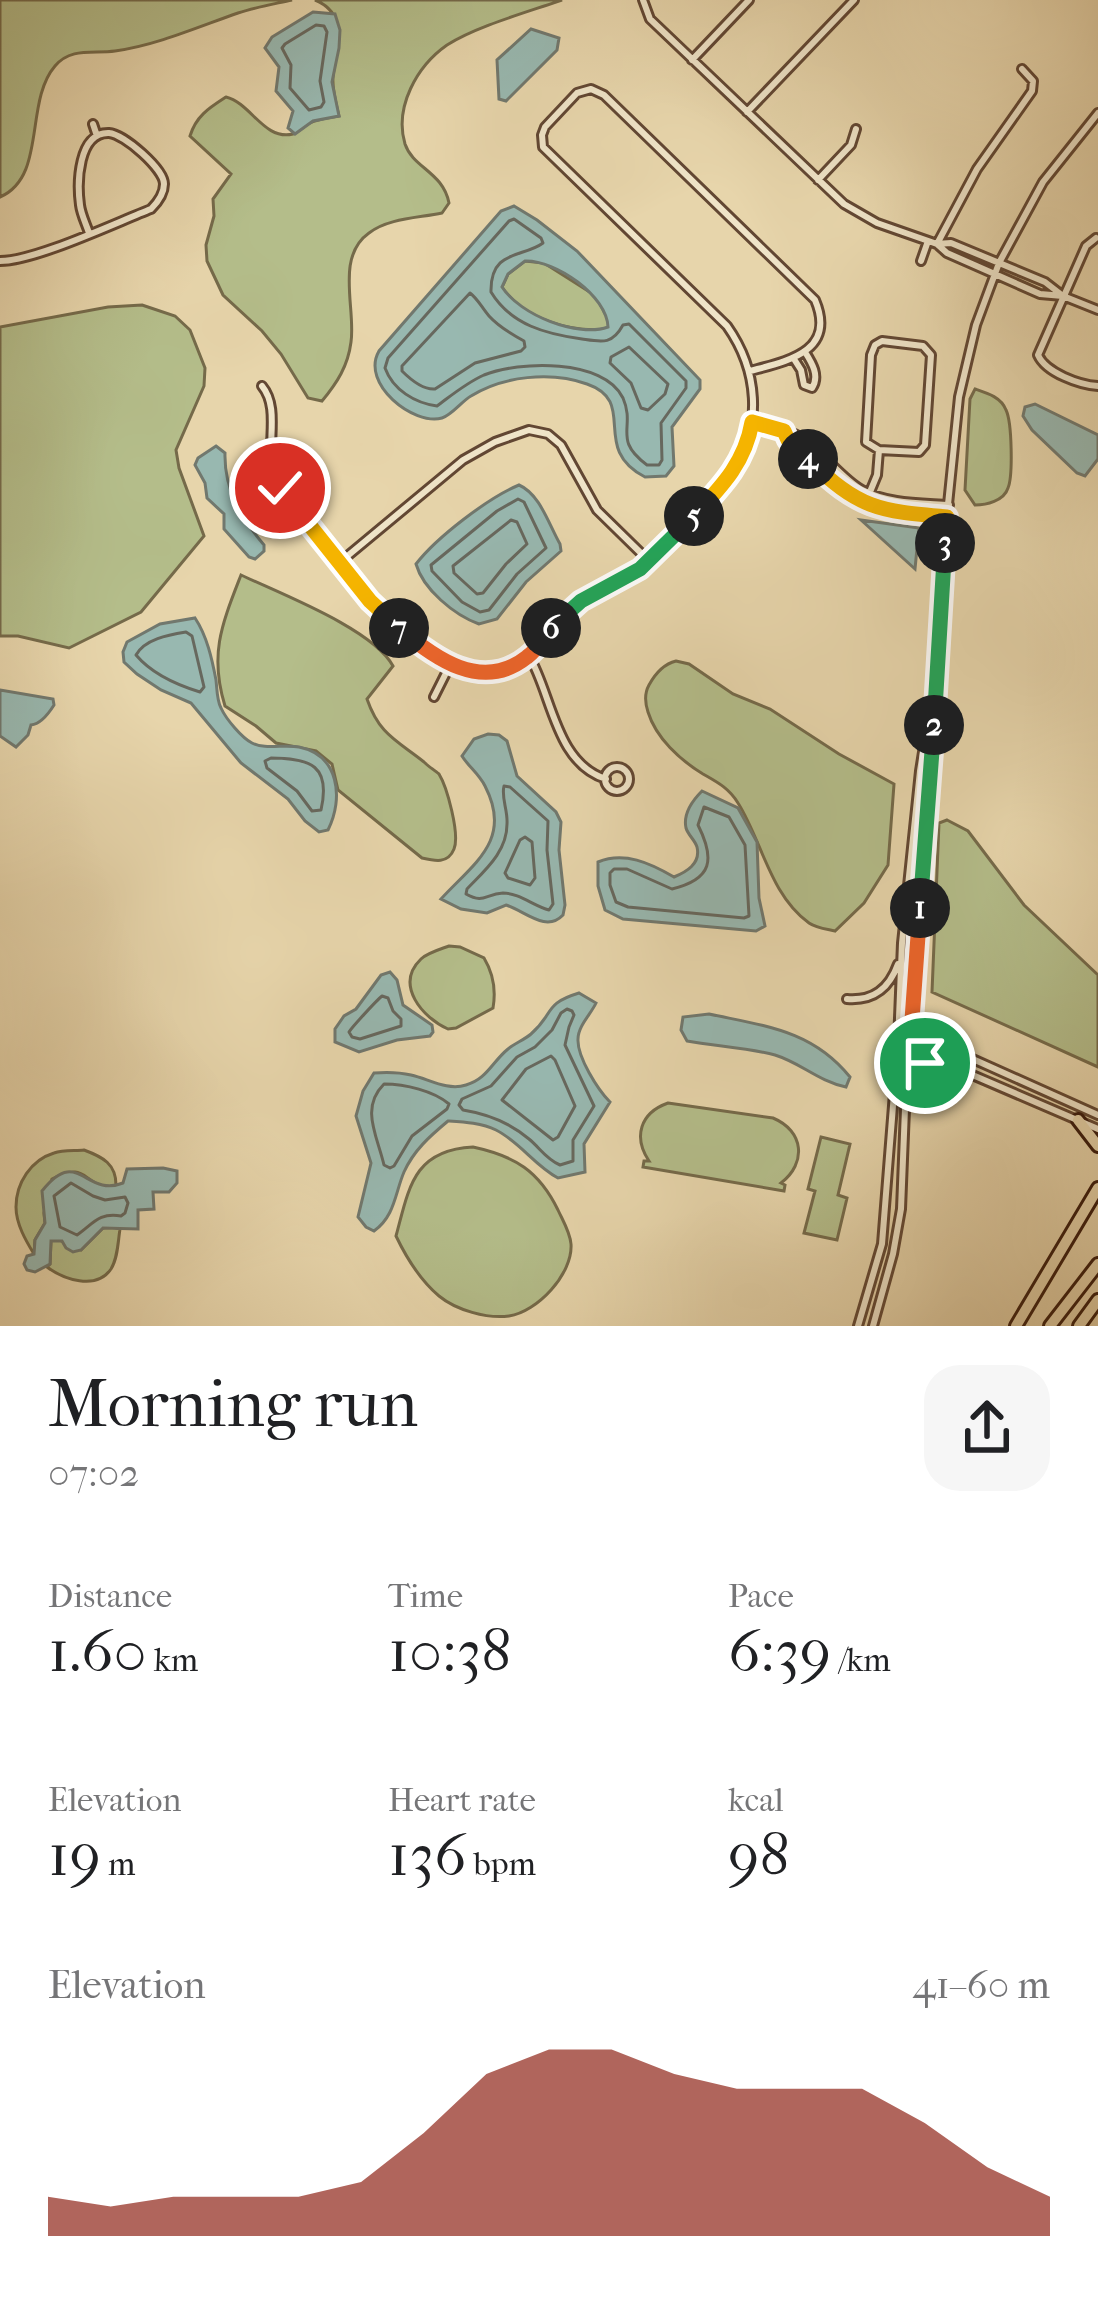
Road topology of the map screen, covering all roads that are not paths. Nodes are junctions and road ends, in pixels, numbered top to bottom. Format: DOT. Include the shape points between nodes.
graph roads {
  1 [pos="643,0"];
  2 [pos="749,0"];
  3 [pos="854,0"];
  4 [pos="692,60"];
  5 [pos="1022,69"];
  6 [pos="747,112"];
  7 [pos="1098,113"];
  8 [pos="93,124"];
  9 [pos="856,129"];
  10 [pos="97,136"];
  11 [pos="818,179"];
  12 [pos="89,233"];
  13 [pos="1096,238"];
  14 [pos="933,242"];
  15 [pos="0,261"];
  16 [pos="921,261"];
  17 [pos="999,263"];
  18 [pos="995,273"];
  19 [pos="1063,296"];
  20 [pos="1098,310"];
  21 [pos="805,352"];
  22 [pos="794,359"];
  23 [pos="750,371"];
  24 [pos="262,386"];
  25 [pos="1098,386"];
  26 [pos="752,422"];
  27 [pos="784,431"];
  28 [pos="879,450"];
  29 [pos="818,453"];
  30 [pos="810,461"];
  31 [pos="869,494"];
  32 [pos="865,504"];
  33 [pos="949,506"];
  34 [pos="947,517"];
  35 [pos="649,561"];
  36 [pos="339,562"];
  37 [pos="529,656"];
  38 [pos="450,665"];
  39 [pos="937,668"];
  40 [pos="434,698"];
  41 [pos="606,778"];
  42 [pos="901,956"];
  43 [pos="847,999"];
  44 [pos="898,1025"];
  45 [pos="910,1032"];
  46 [pos="898,1042"];
  47 [pos="910,1048"];
  48 [pos="937,1060"];
  49 [pos="906,1084"];
  50 [pos="1098,1115"];
  51 [pos="1078,1120"];
  52 [pos="1098,1129"];
  53 [pos="1098,1146"];
  54 [pos="1098,1188"];
  55 [pos="1098,1264"];
  56 [pos="1098,1300"];
  57 [pos="858,1326"];
  58 [pos="873,1326"];
  59 [pos="1016,1326"];
  60 [pos="1050,1326"];
  61 [pos="1078,1326"];
  1 -- 4 [label="street" via="650,19"];
  2 -- 4 [label="street"];
  3 -- 6 [label="street"];
  4 -- 6 [label="street"];
  5 -- 14 [label="street" via="1032,91"];
  6 -- 11 [label="street"];
  7 -- 17 [label="street" via="1043,182"];
  8 -- 10 [label="street"];
  9 -- 11 [label="street"];
  10 -- 12 [label="street" via="82,155 80,206"];
  10 -- 12 [label="street" via="121,136 164,183 152,209"];
  11 -- 14 [label="street" via="865,218"];
  12 -- 15 [label="street"];
  13 -- 19 [label="street"];
  14 -- 16 [label="street"];
  14 -- 17 [label="street"];
  14 -- 18 [label="street"];
  17 -- 18 [label="street"];
  17 -- 19 [label="street"];
  18 -- 19 [label="street"];
  18 -- 33 [label="street" via="958,397"];
  19 -- 20 [label="street"];
  19 -- 25 [label="street" via="1040,360"];
  21 -- 22 [label="street"];
  21 -- 22 [label="street" via="812,388"];
  21 -- 23 [label="street" via="820,322 810,293 604,95 580,92 545,127 545,150 722,320"];
  22 -- 23 [label="street"];
  23 -- 26 [label="street"];
  24 -- 36 [label="street" via="272,400 269,450 277,482"];
  26 -- 27 [label="street"];
  26 -- 35 [label="street" via="730,477"];
  27 -- 29 [label="street"];
  27 -- 30 [label="street"];
  28 -- 28 [label="street" via="866,442 875,345 922,346 932,360 925,445 919,452"];
  28 -- 31 [label="street"];
  29 -- 30 [label="street"];
  29 -- 31 [label="street"];
  30 -- 32 [label="street"];
  31 -- 32 [label="street"];
  31 -- 33 [label="street"];
  32 -- 34 [label="street"];
  33 -- 34 [label="street"];
  34 -- 39 [label="street"];
  35 -- 36 [label="street" via="598,512 561,445 529,430 464,460"];
  35 -- 37 [label="street" via="571,608"];
  36 -- 38 [label="street" via="379,610"];
  37 -- 38 [label="street" via="494,671"];
  37 -- 41 [label="street" via="564,739"];
  38 -- 40 [label="street"];
  39 -- 42 [label="street"];
  39 -- 45 [label="street"];
  42 -- 43 [label="street" via="884,989"];
  42 -- 44 [label="street"];
  44 -- 45 [label="street"];
  44 -- 46 [label="street"];
  45 -- 47 [label="street"];
  45 -- 50 [label="street"];
  46 -- 47 [label="street"];
  46 -- 57 [label="street" via="882,1244"];
  47 -- 48 [label="street"];
  47 -- 49 [label="street"];
  48 -- 49 [label="street" via="920,1065"];
  48 -- 51 [label="street"];
  49 -- 58 [label="street" via="901,1208"];
  51 -- 52 [label="street"];
  51 -- 53 [label="highway"];
  54 -- 59 [label="highway"];
  55 -- 60 [label="highway"];
  56 -- 61 [label="highway"];
}
